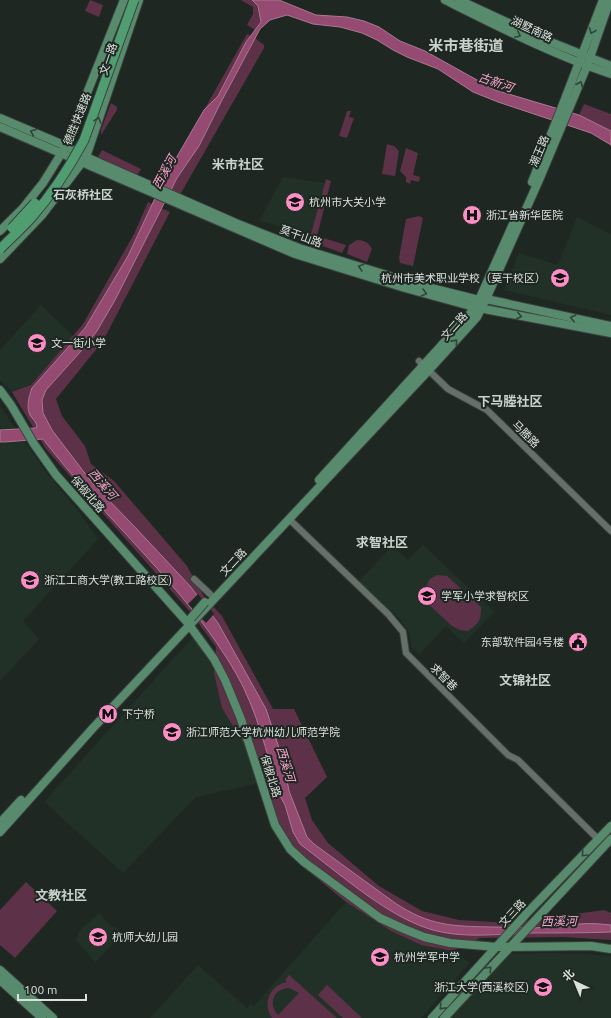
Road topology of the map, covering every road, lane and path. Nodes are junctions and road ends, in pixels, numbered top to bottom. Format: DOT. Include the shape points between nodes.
graph roads {
  1 [pos="124,0"];
  2 [pos="129,0"];
  3 [pos="134,0"];
  4 [pos="139,0"];
  5 [pos="445,0"];
  6 [pos="460,0"];
  7 [pos="603,0"];
  8 [pos="610,0"];
  9 [pos="474,3"];
  10 [pos="585,60"];
  11 [pos="611,66"];
  12 [pos="611,74"];
  13 [pos="0,118"];
  14 [pos="0,127"];
  15 [pos="64,150"];
  16 [pos="85,160"];
  17 [pos="43,183"];
  18 [pos="56,198"];
  19 [pos="0,231"];
  20 [pos="0,241"];
  21 [pos="0,249"];
  22 [pos="0,259"];
  23 [pos="480,303"];
  24 [pos="611,326"];
  25 [pos="611,333"];
  26 [pos="424,365"];
  27 [pos="0,390"];
  28 [pos="289,519"];
  29 [pos="611,532"];
  30 [pos="194,579"];
  31 [pos="211,594"];
  32 [pos="206,604"];
  33 [pos="190,621"];
  34 [pos="0,823"];
  35 [pos="611,826"];
  36 [pos="0,832"];
  37 [pos="611,838"];
  38 [pos="598,839"];
  39 [pos="497,947"];
  40 [pos="509,947"];
  41 [pos="611,949"];
  42 [pos="0,970"];
  43 [pos="0,980"];
  44 [pos="42,1018"];
  45 [pos="53,1018"];
  46 [pos="432,1018"];
  47 [pos="444,1018"];
  1 -- 15 [label="main road, 文一路"];
  2 -- 20 [label="highway, 德胜快速路, bridge" via="78,138 67,159 46,190"];
  3 -- 21 [label="highway, 德胜快速路, bridge" via="84,140 55,188 31,218"];
  16 -- 4 [label="main road, 文一路, one-way"];
  5 -- 10 [label="main road, 湖墅南路, one-way" via="517,35"];
  6 -- 9 [label="main road, 湖墅南路"];
  7 -- 10 [label="main road, 潮王路, one-way"];
  8 -- 10 [label="main road, 潮王路"];
  9 -- 10 [label="main road, 湖墅南路"];
  10 -- 11 [label="main road, 湖墅南路"];
  10 -- 12 [label="main road, 湖墅南路"];
  10 -- 23 [label="main road, 潮王路"];
  15 -- 13 [label="main road, 莫干山路, one-way"];
  14 -- 15 [label="main road, 莫干山路"];
  15 -- 16 [label="main road, 莫干山路"];
  15 -- 17 [label="main road, 文一路"];
  16 -- 18 [label="main road, 文一路"];
  16 -- 23 [label="main road, 莫干山路" via="295,254 405,288"];
  17 -- 18 [label="main road" via="52,179 56,184"];
  17 -- 19 [label="main road, 文一路"];
  18 -- 22 [label="main road, 文一路"];
  24 -- 23 [label="main road, 莫干山路, one-way"];
  23 -- 25 [label="main road, 莫干山路, one-way"];
  23 -- 26 [label="main road, 文二路"];
  26 -- 28 [label="main road, 文二路"];
  26 -- 29 [label="street, 马塍路" via="448,389 487,410"];
  26 -- 31 [label="main road, 文二路"];
  27 -- 33 [label="main road, 保俶北路" via="56,475"];
  28 -- 32 [label="main road, 文二路"];
  28 -- 38 [label="street, 求智巷" via="388,614 403,632 406,653 508,755 518,760"];
  30 -- 31 [label="street"];
  31 -- 32 [label="main road, 文二路"];
  32 -- 33 [label="main road, 文二路, bridge"];
  33 -- 34 [label="main road, 文二路"];
  33 -- 36 [label="main road, 文二路"];
  33 -- 39 [label="main road, 保俶北路" via="225,680 249,741 275,825 290,849 380,918 424,937 450,943"];
  35 -- 38 [label="main road, 文三路"];
  37 -- 40 [label="main road, 文三路"];
  38 -- 39 [label="main road, 文三路, one-way"];
  39 -- 40 [label="main road, 保俶北路"];
  39 -- 46 [label="main road, 文三路, one-way"];
  40 -- 41 [label="main road, 保俶北路" via="591,946"];
  47 -- 40 [label="main road, 文三路, one-way"];
  42 -- 45 [label="main road"];
  43 -- 44 [label="main road"];
}
